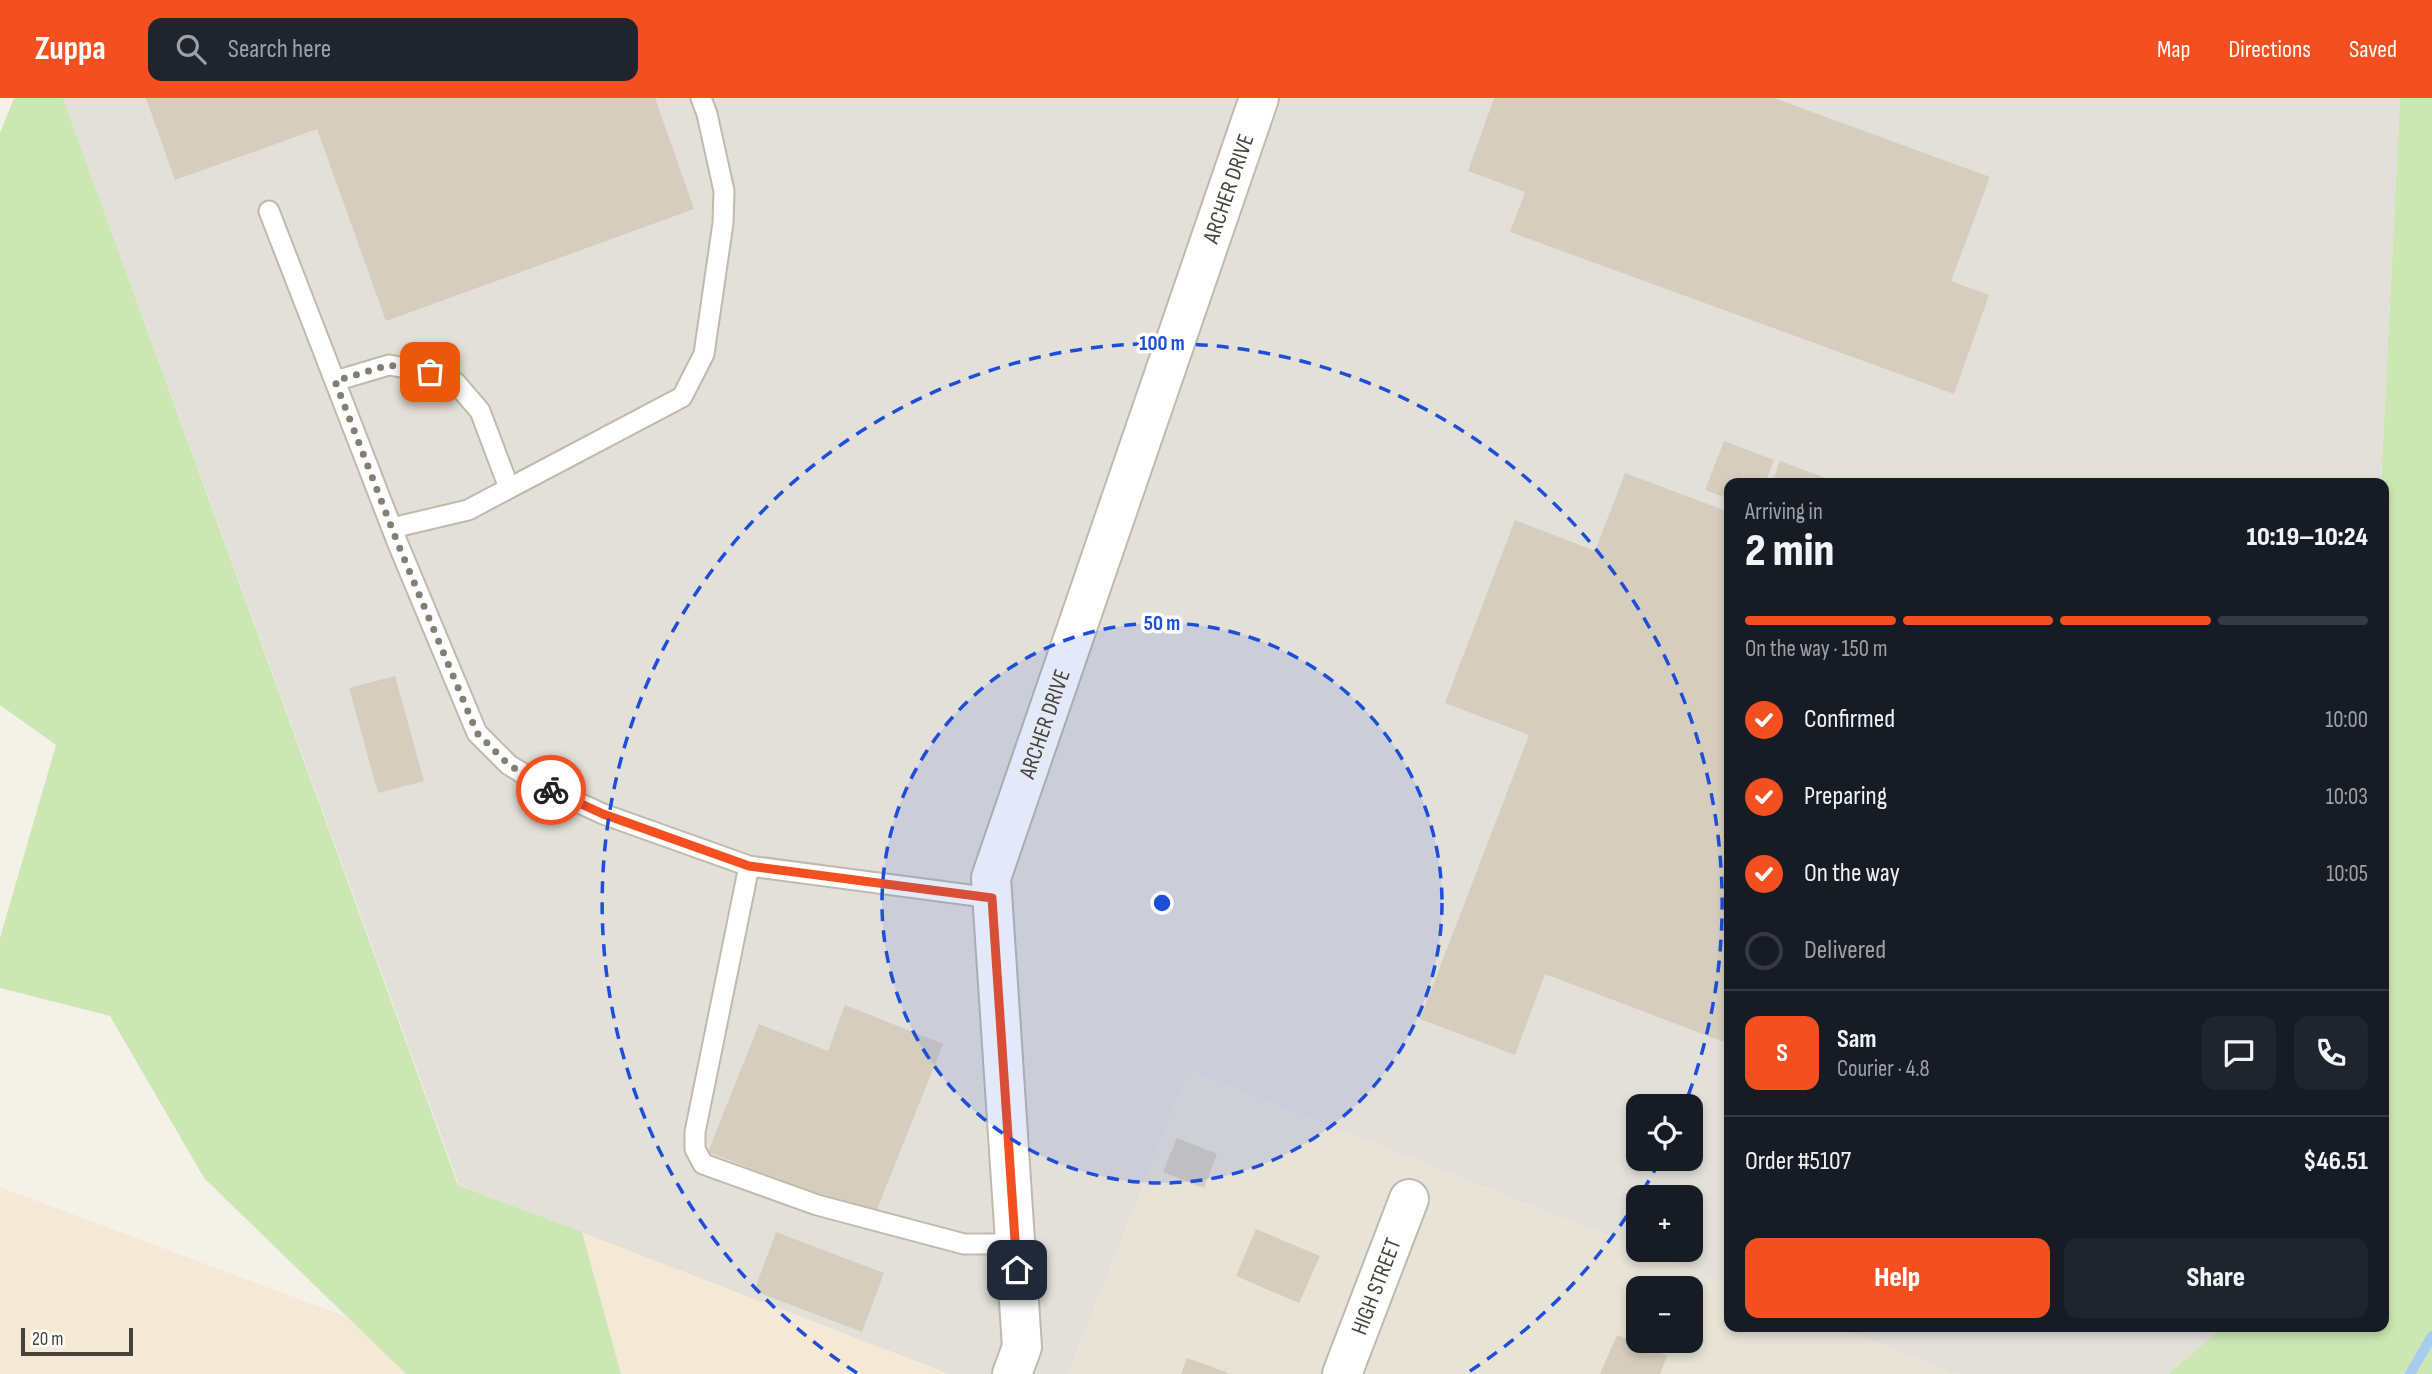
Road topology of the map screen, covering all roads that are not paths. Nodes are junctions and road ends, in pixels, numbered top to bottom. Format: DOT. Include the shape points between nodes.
graph roads {
  1 [pos="701,98"];
  2 [pos="1259,98"];
  3 [pos="269,211"];
  4 [pos="335,381"];
  5 [pos="509,488"];
  6 [pos="393,528"];
  7 [pos="749,866"];
  8 [pos="992,898"];
  9 [pos="1409,1199"];
  10 [pos="1015,1244"];
  11 [pos="1012,1374"];
  12 [pos="1342,1374"];
  1 -- 5 [label="lane" via="724,191 704,354 682,397"];
  2 -- 8 [label="street, ARCHER DRIVE" via="990,878"];
  3 -- 4 [label="lane"];
  4 -- 5 [label="lane" via="389,365 430,372 456,383 480,411"];
  4 -- 6 [label="lane"];
  5 -- 6 [label="lane" via="468,510"];
  6 -- 7 [label="lane" via="477,733 509,765 603,814"];
  7 -- 8 [label="lane"];
  7 -- 10 [label="lane" via="695,1132 695,1149 703,1164 817,1205 964,1244"];
  8 -- 10 [label="street, ARCHER DRIVE"];
  9 -- 12 [label="street, HIGH STREET"];
  10 -- 11 [label="street, ARCHER DRIVE" via="1022,1347"];
}
